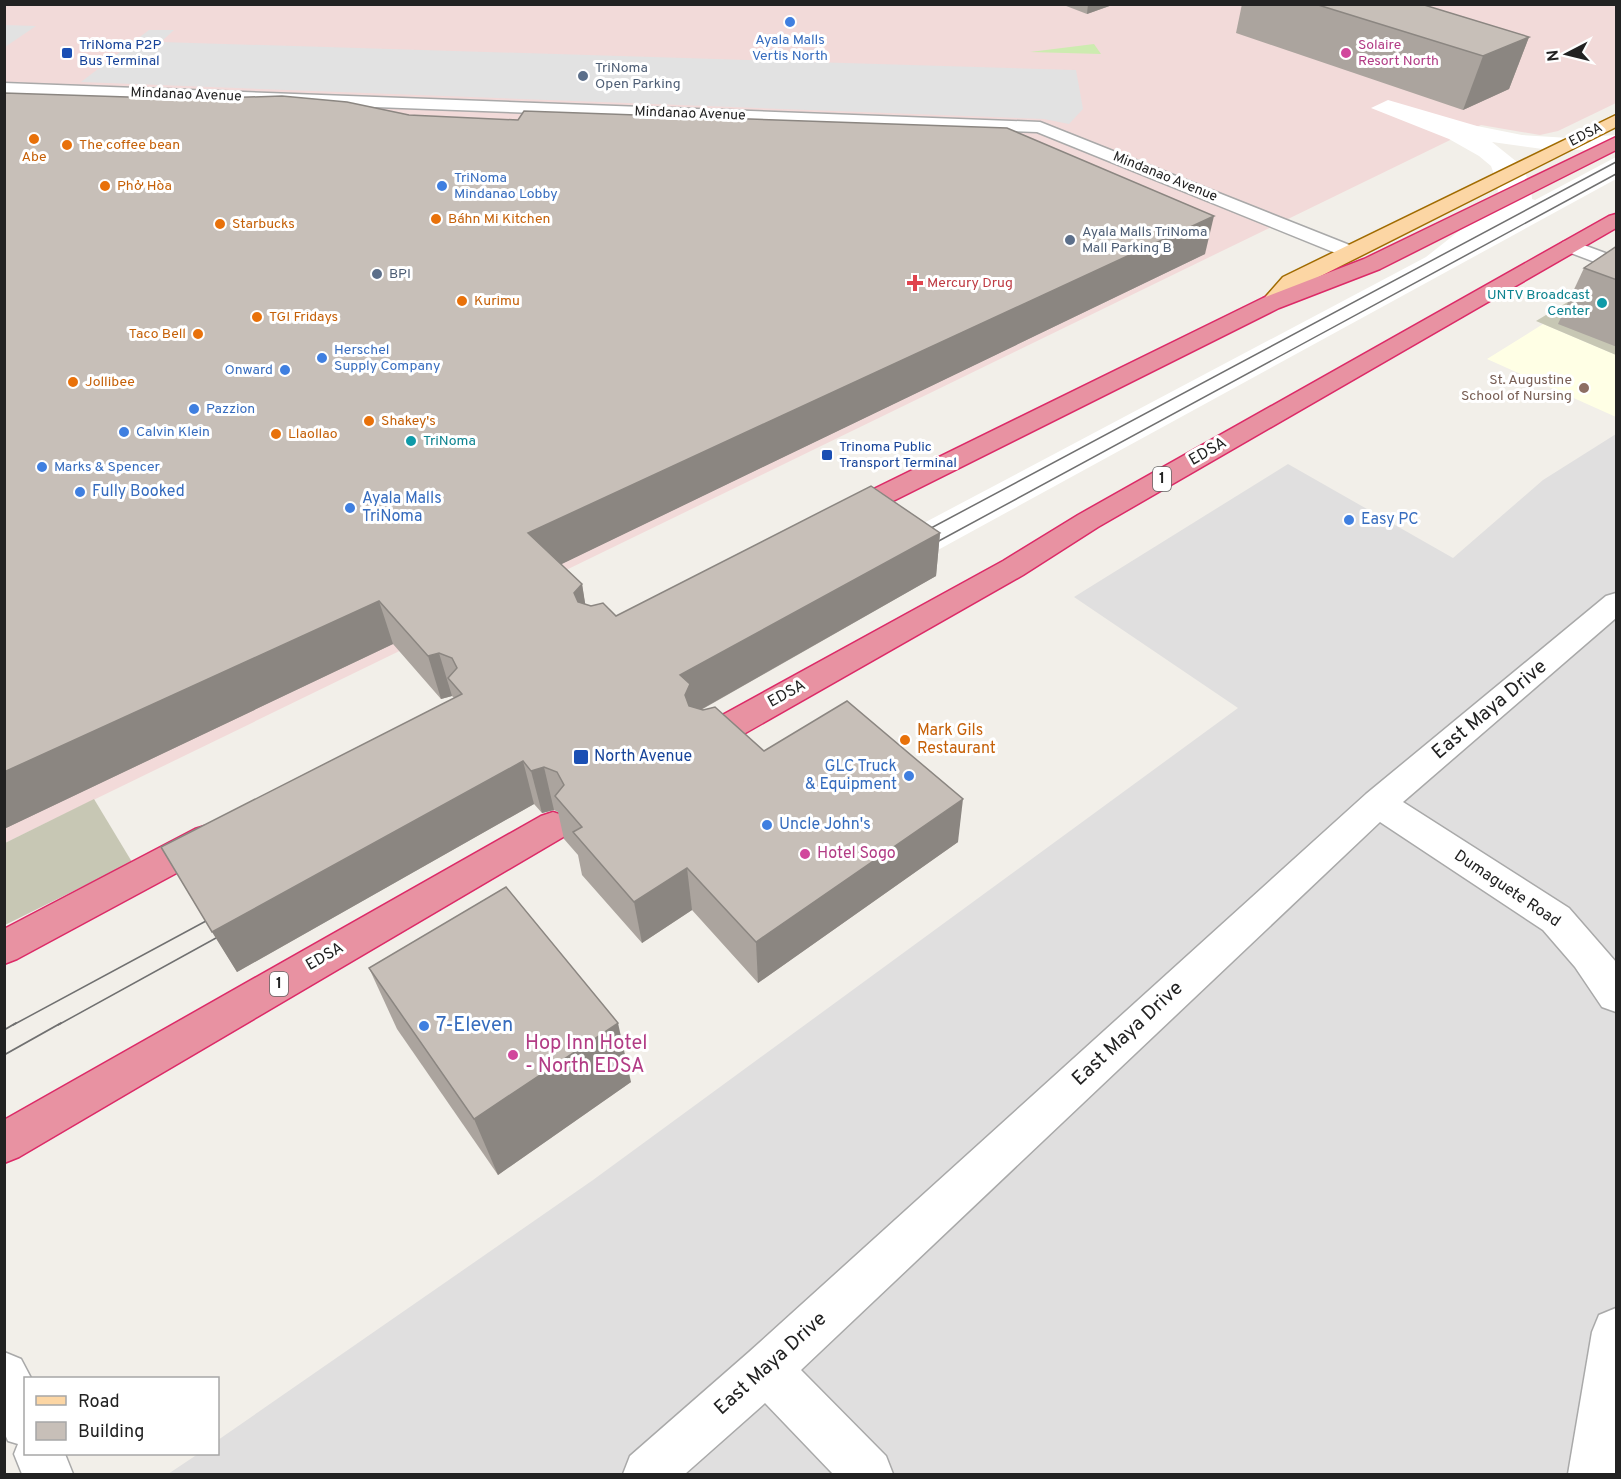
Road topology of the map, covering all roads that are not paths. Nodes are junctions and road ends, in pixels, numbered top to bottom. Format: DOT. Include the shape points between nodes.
graph roads {
  1 [pos="4,88"];
  2 [pos="84,108"];
  3 [pos="1617,120"];
  4 [pos="1617,143"];
  5 [pos="1097,170"];
  6 [pos="1259,215"];
  7 [pos="1617,219"];
  8 [pos="1237,227"];
  9 [pos="1576,243"];
  10 [pos="1350,252"];
  11 [pos="1617,252"];
  12 [pos="1300,255"];
  13 [pos="1617,264"];
  14 [pos="1323,266"];
  15 [pos="1271,303"];
  16 [pos="822,525"];
  17 [pos="1610,617"];
  18 [pos="707,739"];
  19 [pos="1378,803"];
  20 [pos="233,826"];
  21 [pos="553,826"];
  22 [pos="4,948"];
  23 [pos="1617,995"];
  24 [pos="4,1143"];
  25 [pos="1617,1332"];
  26 [pos="766,1369"];
  27 [pos="4,1376"];
  28 [pos="24,1419"];
  29 [pos="39,1455"];
  30 [pos="48,1474"];
  31 [pos="648,1474"];
  32 [pos="868,1474"];
  33 [pos="1593,1474"];
  1 -- 6 [label="street, Mindanao Avenue" via="1032,126 1047,128"];
  2 -- 5 [label="street, Mindanao Avenue" via="1014,140 1032,143"];
  3 -- 10 [label="main road, EDSA"];
  4 -- 15 [label="highway, EDSA" via="1372,264"];
  6 -- 8 [label="street" via="1256,223"];
  6 -- 10 [label="street, Mindanao Avenue"];
  7 -- 9 [label="highway, EDSA / 1"];
  9 -- 11 [label="street"];
  9 -- 13 [label="street"];
  9 -- 18 [label="highway, EDSA / 1" via="1013,568"];
  10 -- 14 [label="main road, EDSA"];
  12 -- 14 [label="street"];
  14 -- 15 [label="main road, EDSA" via="1291,282"];
  15 -- 16 [label="highway, EDSA"];
  17 -- 19 [label="street, East Maya Drive"];
  19 -- 23 [label="street, Dumaguete Road" via="1556,919 1602,970"];
  19 -- 26 [label="street, East Maya Drive"];
  20 -- 22 [label="highway"];
  21 -- 24 [label="highway, EDSA / 1"];
  25 -- 33 [label="street"];
  26 -- 31 [label="street, East Maya Drive"];
  26 -- 32 [label="street"];
  27 -- 28 [label="street"];
  29 -- 30 [label="street"];
}
